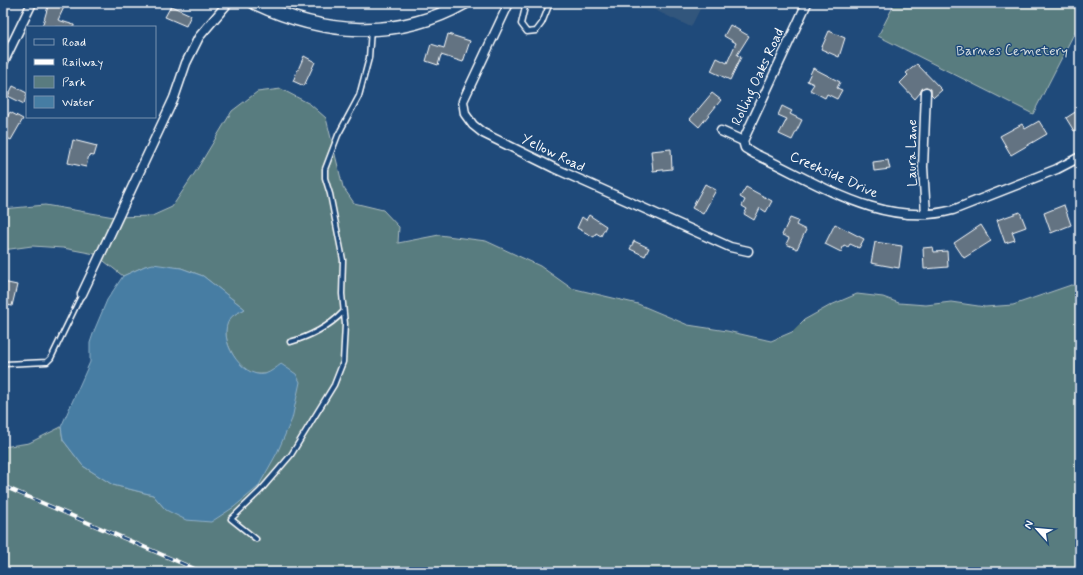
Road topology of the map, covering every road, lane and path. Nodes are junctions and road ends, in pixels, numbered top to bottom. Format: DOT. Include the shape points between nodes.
graph roads {
  1 [pos="32,3"];
  2 [pos="228,3"];
  3 [pos="255,3"];
  4 [pos="464,3"];
  5 [pos="509,3"];
  6 [pos="526,3"];
  7 [pos="550,3"];
  8 [pos="807,3"];
  9 [pos="371,29"];
  10 [pos="3,63"];
  11 [pos="926,92"];
  12 [pos="721,131"];
  13 [pos="743,141"];
  14 [pos="1080,157"];
  15 [pos="926,214"];
  16 [pos="748,252"];
  17 [pos="82,294"];
  18 [pos="343,312"];
  19 [pos="290,342"];
  20 [pos="5,364"];
  21 [pos="256,539"];
  1 -- 10 [label="street"];
  2 -- 17 [label="street" via="199,37 186,63 174,98"];
  3 -- 9 [label="main road" via="294,19 317,25"];
  4 -- 9 [label="main road" via="422,21"];
  5 -- 16 [label="street, Yellow Road" via="463,101 465,114 473,124 483,133 561,172 730,247"];
  6 -- 7 [label="lane" via="521,24 527,32 536,31"];
  8 -- 13 [label="street, Rolling Oaks Road"];
  9 -- 18 [label="lane" via="369,58 359,96 338,135 325,169 343,260"];
  11 -- 15 [label="street, Laura Lane" via="923,167"];
  12 -- 13 [label="street, Creekside Drive"];
  13 -- 15 [label="street, Creekside Drive" via="745,148 755,154 860,204 891,212"];
  14 -- 15 [label="street, Creekside Drive" via="980,200 939,213"];
  17 -- 20 [label="lane" via="47,362"];
  18 -- 19 [label="lane" via="326,326"];
  18 -- 21 [label="lane" via="343,362 334,385 291,455 260,491 231,519"];
}
